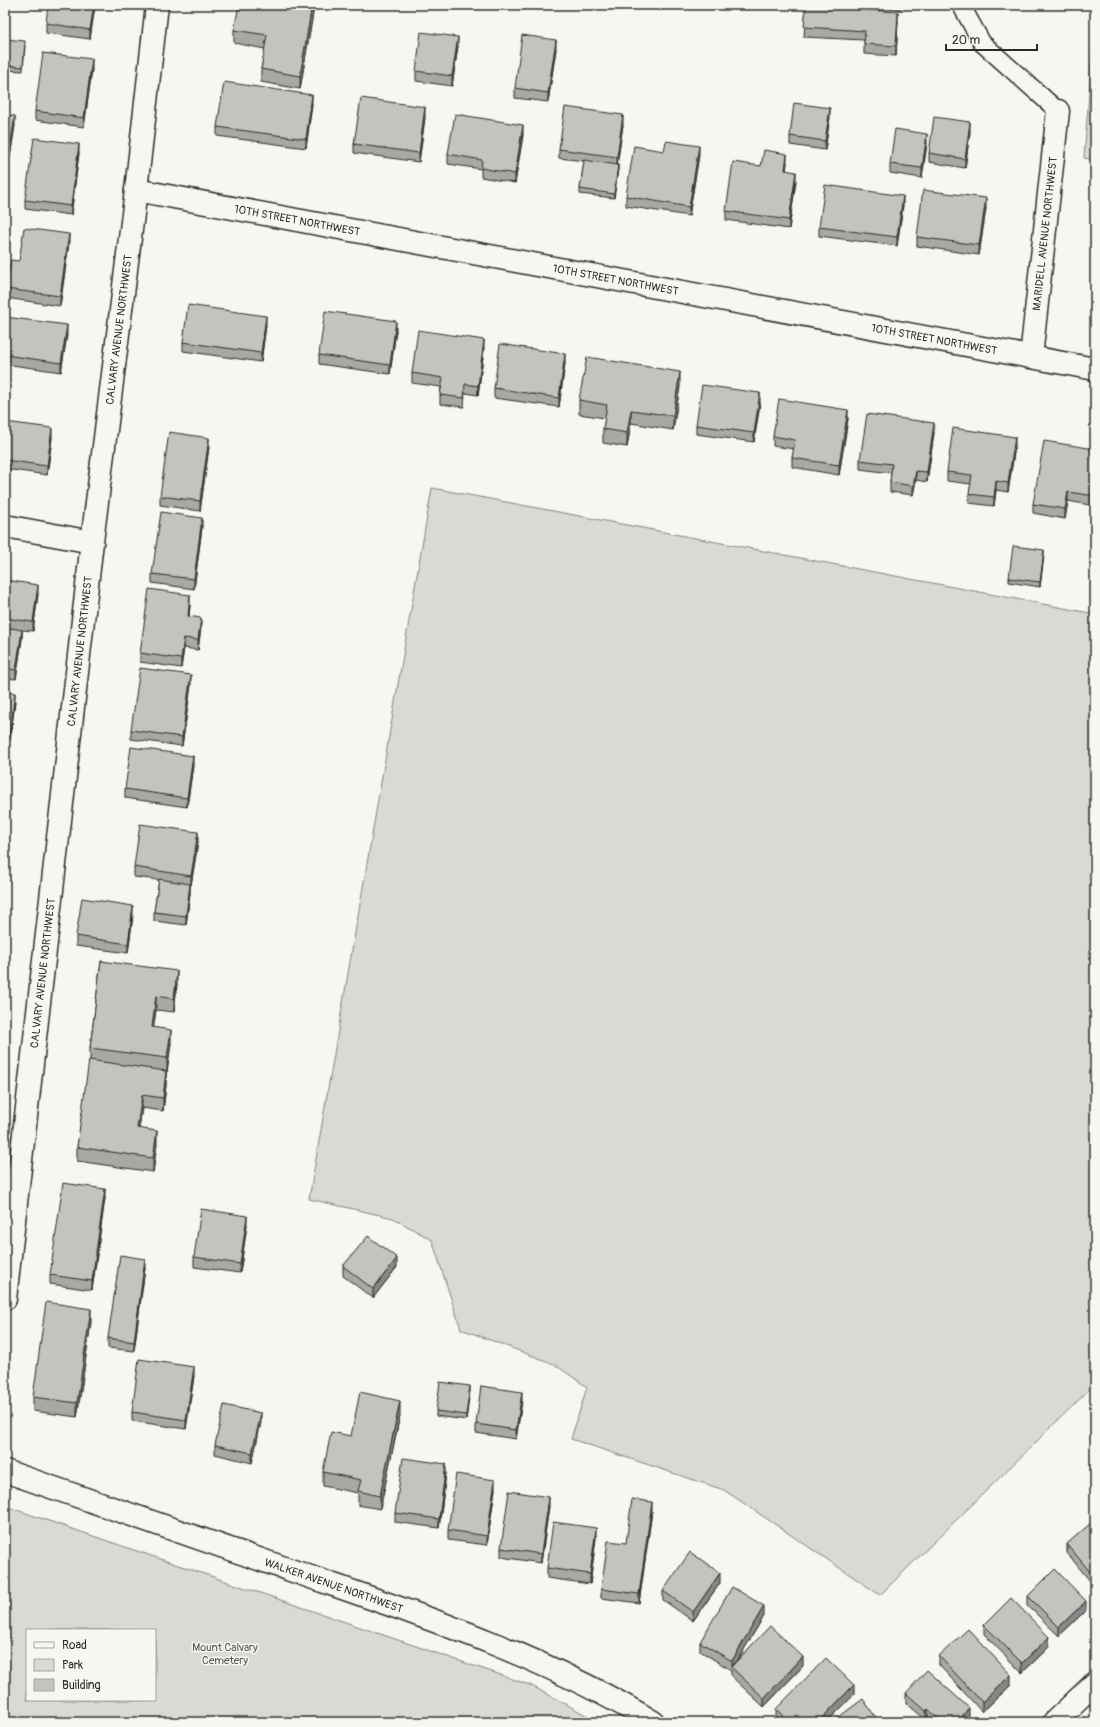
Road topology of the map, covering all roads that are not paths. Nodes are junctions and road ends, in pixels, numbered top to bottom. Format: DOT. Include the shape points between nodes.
graph roads {
  1 [pos="157,5"];
  2 [pos="962,5"];
  3 [pos="1058,111"];
  4 [pos="136,190"];
  5 [pos="1031,357"];
  6 [pos="1095,369"];
  7 [pos="5,526"];
  8 [pos="92,542"];
  9 [pos="5,1299"];
  10 [pos="5,1471"];
  11 [pos="1095,1683"];
  12 [pos="653,1722"];
  13 [pos="1054,1722"];
  1 -- 4 [label="street, CALVARY AVENUE NORTHWEST"];
  2 -- 3 [label="lane" via="982,44"];
  3 -- 5 [label="street, MARIDELL AVENUE NORTHWEST"];
  4 -- 5 [label="street, 10TH STREET NORTHWEST"];
  4 -- 8 [label="street, CALVARY AVENUE NORTHWEST"];
  5 -- 6 [label="street, 10TH STREET NORTHWEST"];
  7 -- 8 [label="street"];
  8 -- 9 [label="street, CALVARY AVENUE NORTHWEST"];
  10 -- 12 [label="street, WALKER AVENUE NORTHWEST" via="444,1623 582,1683"];
  11 -- 13 [label="street"];
}
